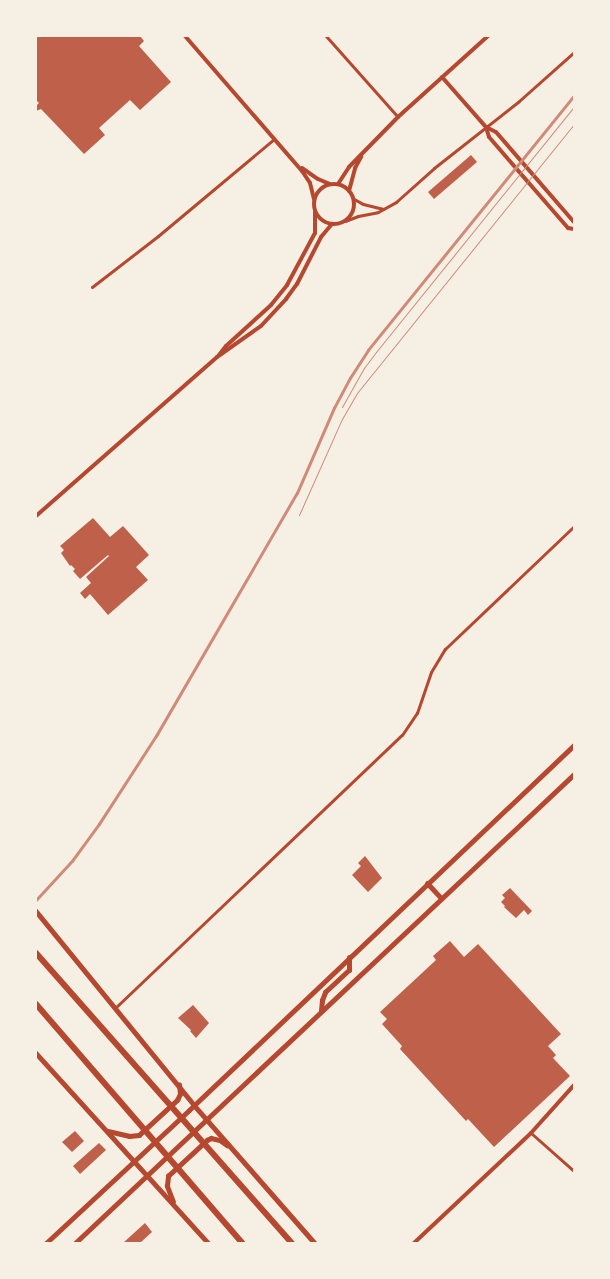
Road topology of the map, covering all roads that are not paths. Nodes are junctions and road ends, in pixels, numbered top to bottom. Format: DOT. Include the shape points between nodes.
graph roads {
  1 [pos="184,36"];
  2 [pos="326,36"];
  3 [pos="488,36"];
  4 [pos="574,52"];
  5 [pos="442,77"];
  6 [pos="398,117"];
  7 [pos="486,127"];
  8 [pos="274,139"];
  9 [pos="363,153"];
  10 [pos="295,162"];
  11 [pos="330,184"];
  12 [pos="338,184"];
  13 [pos="349,191"];
  14 [pos="354,198"];
  15 [pos="314,199"];
  16 [pos="384,209"];
  17 [pos="315,212"];
  18 [pos="345,221"];
  19 [pos="574,222"];
  20 [pos="332,224"];
  21 [pos="574,229"];
  22 [pos="92,287"];
  23 [pos="218,357"];
  24 [pos="36,516"];
  25 [pos="574,526"];
  26 [pos="574,745"];
  27 [pos="574,774"];
  28 [pos="427,883"];
  29 [pos="441,898"];
  30 [pos="36,911"];
  31 [pos="36,953"];
  32 [pos="349,957"];
  33 [pos="36,1004"];
  34 [pos="115,1009"];
  35 [pos="321,1010"];
  36 [pos="36,1053"];
  37 [pos="574,1085"];
  38 [pos="178,1086"];
  39 [pos="194,1104"];
  40 [pos="207,1118"];
  41 [pos="107,1131"];
  42 [pos="531,1133"];
  43 [pos="237,1154"];
  44 [pos="133,1160"];
  45 [pos="574,1171"];
  46 [pos="147,1175"];
  47 [pos="174,1206"];
  48 [pos="46,1243"];
  49 [pos="75,1243"];
  50 [pos="208,1243"];
  51 [pos="242,1243"];
  52 [pos="292,1243"];
  53 [pos="314,1243"];
  54 [pos="414,1243"];
  1 -- 8 [label="street"];
  2 -- 6 [label="street"];
  3 -- 5 [label="street"];
  4 -- 7 [label="street"];
  5 -- 6 [label="street"];
  5 -- 7 [label="street"];
  6 -- 9 [label="street"];
  7 -- 16 [label="street" via="434,168 402,198"];
  7 -- 19 [label="street" via="496,132"];
  7 -- 21 [label="street" via="493,142 568,228"];
  8 -- 10 [label="street"];
  8 -- 22 [label="street" via="158,236"];
  9 -- 12 [label="street" via="349,167"];
  9 -- 13 [label="street" via="355,168"];
  10 -- 11 [label="street" via="318,179"];
  10 -- 15 [label="street" via="310,183"];
  11 -- 12 [label="street"];
  11 -- 15 [label="street" via="319,189"];
  12 -- 13 [label="street"];
  13 -- 14 [label="street"];
  14 -- 16 [label="street" via="363,204"];
  14 -- 18 [label="street" via="353,211"];
  15 -- 17 [label="street"];
  16 -- 18 [label="street"];
  17 -- 20 [label="street" via="319,218"];
  17 -- 23 [label="street" via="315,233 294,274 271,305 226,346"];
  18 -- 20 [label="street"];
  20 -- 23 [label="street" via="321,237 305,270 286,299 251,334"];
  23 -- 24 [label="street"];
  25 -- 34 [label="street" via="445,649 431,672 417,713 402,735"];
  26 -- 28 [label="main road"];
  27 -- 29 [label="main road"];
  28 -- 29 [label="main road"];
  28 -- 32 [label="main road"];
  29 -- 35 [label="main road"];
  30 -- 34 [label="main road"];
  31 -- 52 [label="highway"];
  32 -- 35 [label="main road" via="349,970 325,992"];
  32 -- 39 [label="main road"];
  33 -- 51 [label="highway"];
  34 -- 38 [label="main road"];
  35 -- 40 [label="main road"];
  36 -- 41 [label="main road"];
  37 -- 42 [label="street"];
  38 -- 39 [label="main road"];
  38 -- 41 [label="main road" via="180,1094 177,1100 139,1135 129,1136"];
  39 -- 40 [label="main road"];
  39 -- 44 [label="main road"];
  40 -- 43 [label="main road"];
  40 -- 46 [label="main road"];
  41 -- 44 [label="main road"];
  42 -- 45 [label="street"];
  42 -- 54 [label="street"];
  43 -- 47 [label="main road" via="220,1140 207,1140 168,1176 167,1186"];
  43 -- 53 [label="main road"];
  44 -- 46 [label="main road"];
  44 -- 48 [label="main road"];
  46 -- 47 [label="main road"];
  46 -- 49 [label="main road"];
  47 -- 50 [label="main road"];
}
